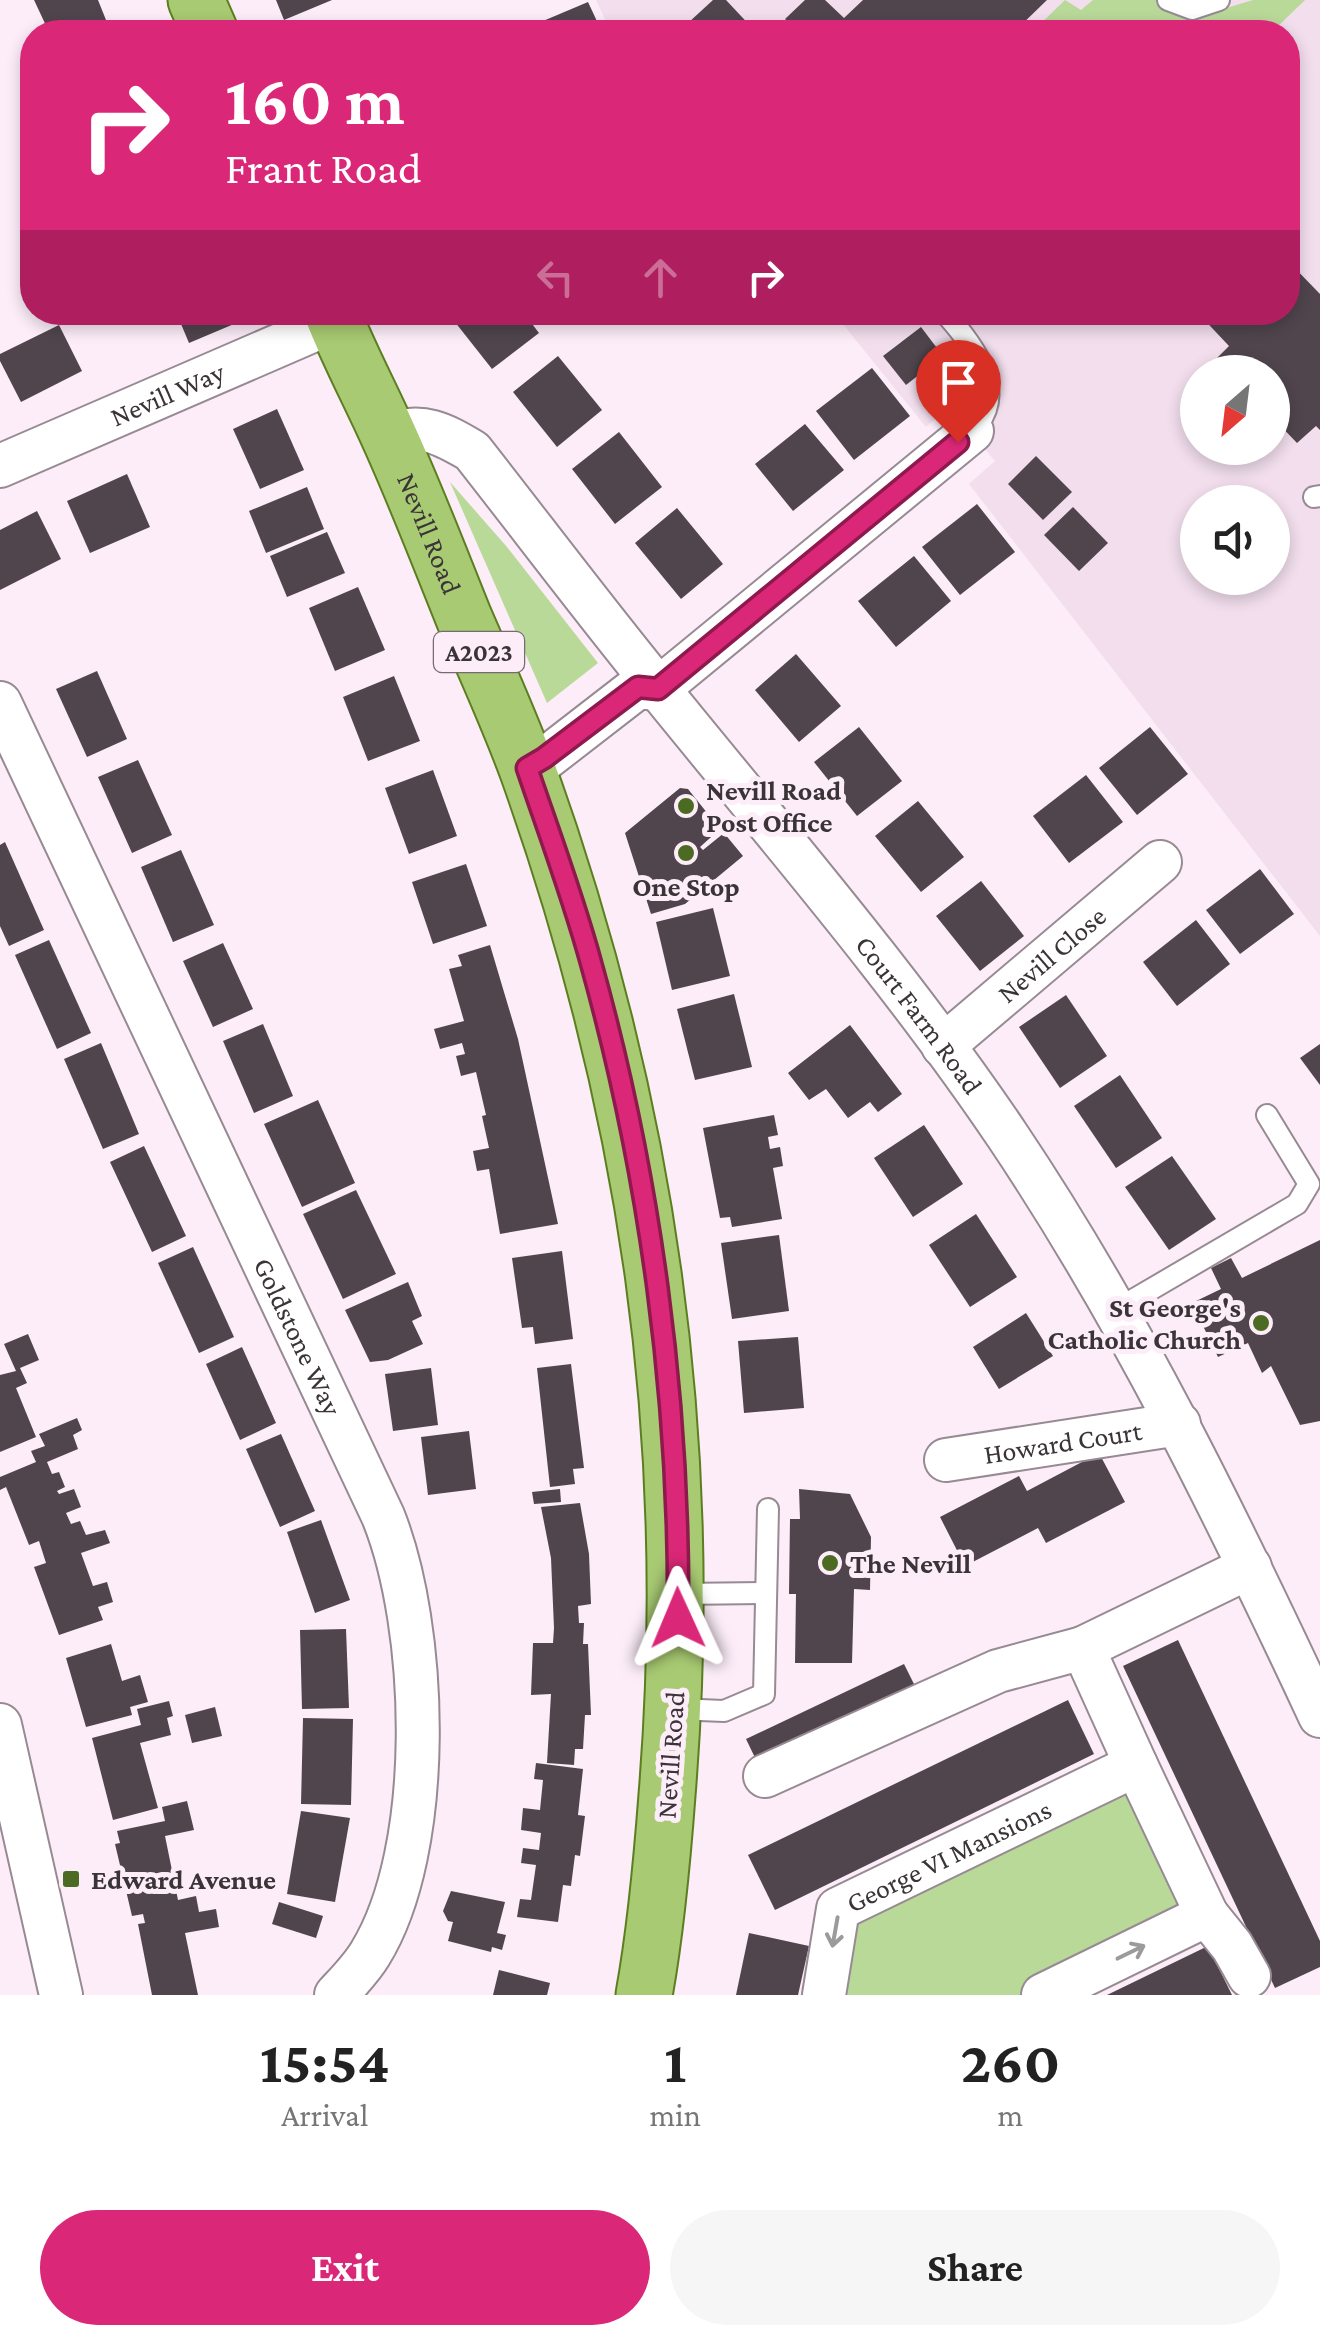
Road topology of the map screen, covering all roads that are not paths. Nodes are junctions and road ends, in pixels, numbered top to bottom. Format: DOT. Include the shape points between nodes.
graph roads {
  1 [pos="1168,0"];
  2 [pos="1219,0"];
  3 [pos="315,325"];
  4 [pos="337,325"];
  5 [pos="955,325"];
  6 [pos="972,431"];
  7 [pos="388,434"];
  8 [pos="0,466"];
  9 [pos="658,689"];
  10 [pos="0,703"];
  11 [pos="527,768"];
  12 [pos="1160,862"];
  13 [pos="943,1046"];
  14 [pos="1267,1115"];
  15 [pos="1114,1311"];
  16 [pos="1179,1424"];
  17 [pos="946,1460"];
  18 [pos="768,1509"];
  19 [pos="1250,1567"];
  20 [pos="766,1593"];
  21 [pos="678,1594"];
  22 [pos="1083,1648"];
  23 [pos="674,1708"];
  24 [pos="1320,1716"];
  25 [pos="0,1725"];
  26 [pos="1136,1765"];
  27 [pos="765,1776"];
  28 [pos="1207,1915"];
  29 [pos="1249,1976"];
  30 [pos="61,1995"];
  31 [pos="336,1995"];
  32 [pos="644,1995"];
  33 [pos="824,1995"];
  34 [pos="1043,1995"];
  1 -- 2 [label="lane" via="1192,9"];
  3 -- 8 [label="street, Nevill Way"];
  4 -- 7 [label="main road, Nevill Road / A2023"];
  5 -- 6 [label="lane" via="982,365 986,400"];
  6 -- 9 [label="street"];
  7 -- 9 [label="street, Court Farm Road" via="410,427 472,451"];
  7 -- 11 [label="main road, Nevill Road / A2023"];
  9 -- 11 [label="street" via="638,687"];
  9 -- 13 [label="street, Court Farm Road"];
  10 -- 31 [label="street, Goldstone Way" via="383,1516 408,1594 416,1760 405,1858 371,1953"];
  11 -- 21 [label="main road, Nevill Road / A2023" via="591,962 644,1200 662,1325"];
  12 -- 13 [label="street, Nevill Close"];
  13 -- 15 [label="street, Court Farm Road" via="1054,1207"];
  14 -- 15 [label="lane" via="1309,1184 1297,1204"];
  15 -- 16 [label="street, Court Farm Road"];
  16 -- 17 [label="street, Howard Court"];
  16 -- 19 [label="street, Court Farm Road"];
  18 -- 20 [label="lane"];
  19 -- 22 [label="street"];
  19 -- 24 [label="street, Court Farm Road"];
  20 -- 21 [label="lane"];
  20 -- 23 [label="lane" via="764,1694 724,1712"];
  21 -- 23 [label="main road, Nevill Road / A2023"];
  22 -- 26 [label="street"];
  22 -- 27 [label="street" via="998,1671"];
  23 -- 32 [label="main road, Nevill Road / A2023" via="658,1910"];
  25 -- 30 [label="street"];
  26 -- 28 [label="street"];
  26 -- 33 [label="street, George VI Mansions, one-way" via="838,1910"];
  28 -- 29 [label="street"];
  34 -- 28 [label="street, one-way"];
}
